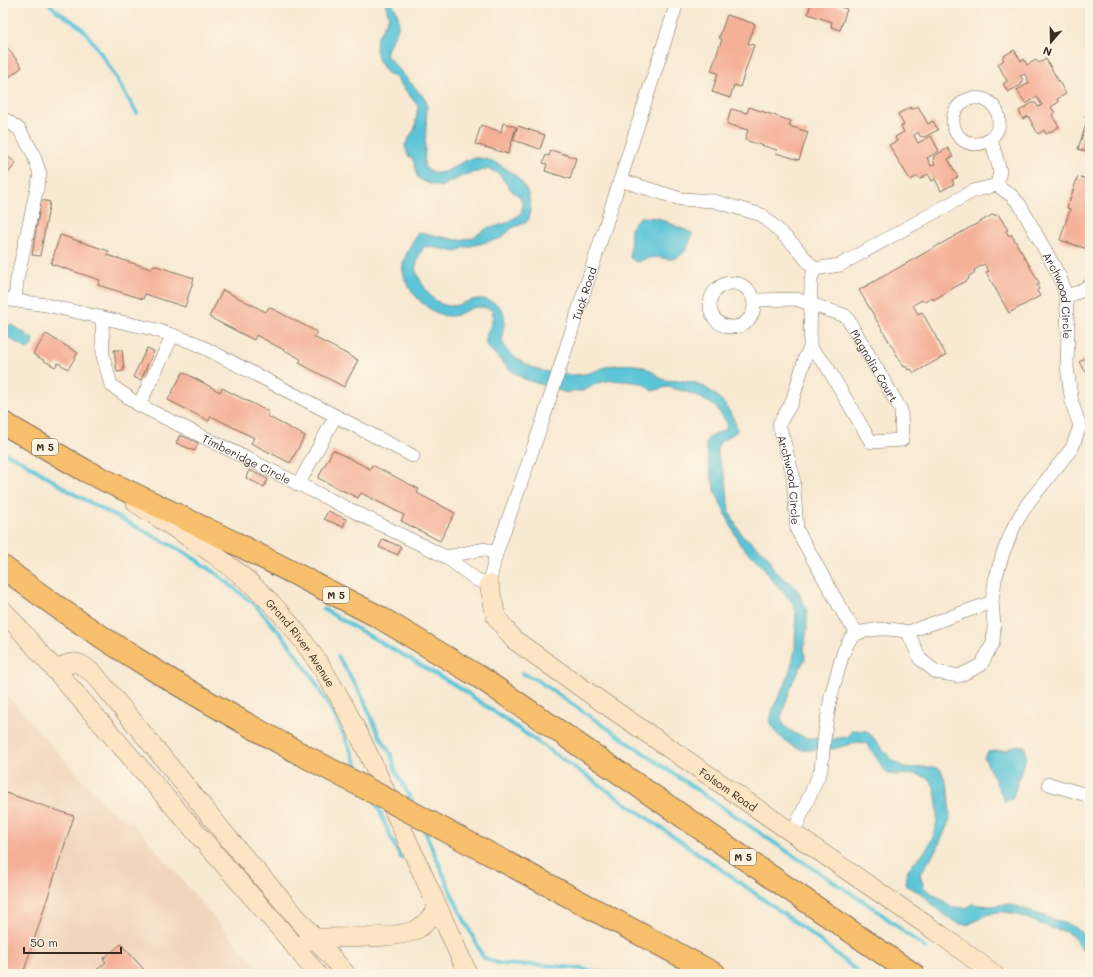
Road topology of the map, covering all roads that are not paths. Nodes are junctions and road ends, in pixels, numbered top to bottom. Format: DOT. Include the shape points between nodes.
graph roads {
  1 [pos="677,3"];
  2 [pos="3,118"];
  3 [pos="991,139"];
  4 [pos="620,180"];
  5 [pos="997,185"];
  6 [pos="814,269"];
  7 [pos="1090,285"];
  8 [pos="1066,296"];
  9 [pos="9,300"];
  10 [pos="753,300"];
  11 [pos="812,304"];
  12 [pos="102,318"];
  13 [pos="173,336"];
  14 [pos="810,348"];
  15 [pos="139,405"];
  16 [pos="335,417"];
  17 [pos="3,423"];
  18 [pos="1085,425"];
  19 [pos="413,456"];
  20 [pos="86,471"];
  21 [pos="298,485"];
  22 [pos="496,554"];
  23 [pos="446,557"];
  24 [pos="3,567"];
  25 [pos="490,584"];
  26 [pos="992,602"];
  27 [pos="3,610"];
  28 [pos="908,632"];
  29 [pos="858,633"];
  30 [pos="56,671"];
  31 [pos="1049,784"];
  32 [pos="1090,796"];
  33 [pos="793,833"];
  34 [pos="211,849"];
  35 [pos="239,851"];
  36 [pos="438,908"];
  37 [pos="288,938"];
  38 [pos="316,938"];
  39 [pos="318,974"];
  40 [pos="346,974"];
  41 [pos="468,974"];
  42 [pos="715,974"];
  43 [pos="913,974"];
  44 [pos="994,974"];
  1 -- 4 [label="street, Tuck Road"];
  2 -- 9 [label="street" via="19,129 33,153 40,174 17,280"];
  3 -- 5 [label="street" via="1000,171"];
  4 -- 6 [label="street" via="682,199 714,201 762,215 794,245"];
  4 -- 22 [label="street, Tuck Road" via="560,368"];
  5 -- 6 [label="street" via="973,191 840,265"];
  5 -- 8 [label="street, Archwood Circle" via="1020,205 1060,278"];
  6 -- 11 [label="street, Archwood Circle" via="811,281"];
  7 -- 8 [label="street"];
  8 -- 18 [label="street, Archwood Circle" via="1067,367 1072,403"];
  9 -- 12 [label="street"];
  10 -- 11 [label="street, Magnolia Court" via="796,299"];
  11 -- 14 [label="street, Archwood Circle"];
  11 -- 14 [label="street, Magnolia Court" via="846,316 901,410 902,440 871,442 826,365"];
  12 -- 13 [label="street"];
  12 -- 15 [label="street, Timberidge Circle" via="103,356 111,385"];
  13 -- 15 [label="street"];
  13 -- 16 [label="street" via="195,343"];
  14 -- 29 [label="street, Archwood Circle" via="792,402 779,424 793,475 796,530 846,618"];
  15 -- 21 [label="street, Timberidge Circle"];
  16 -- 19 [label="street"];
  16 -- 21 [label="street"];
  17 -- 20 [label="highway, Grand River Avenue / M 5"];
  18 -- 26 [label="street, Archwood Circle" via="1072,448 1028,503 1015,524 1003,553"];
  20 -- 36 [label="main road, Grand River Avenue" via="198,543 237,572 260,591 310,648 346,706"];
  20 -- 43 [label="highway, M 5" via="235,543 379,617 481,678"];
  21 -- 23 [label="street, Timberidge Circle"];
  22 -- 23 [label="street" via="484,549"];
  22 -- 25 [label="street, Tuck Road"];
  23 -- 25 [label="street, Timberidge Circle" via="477,580"];
  24 -- 42 [label="highway, bridge" via="102,639 206,702"];
  25 -- 33 [label="main road, Folsom Road" via="496,617 513,639"];
  26 -- 28 [label="street"];
  26 -- 28 [label="street, Archwood Circle" via="993,643 981,665 959,676 936,672 920,659"];
  27 -- 30 [label="main road"];
  28 -- 29 [label="street" via="893,628 875,628"];
  29 -- 33 [label="street" via="850,639 843,653 831,696 818,780"];
  30 -- 34 [label="main road"];
  30 -- 35 [label="main road" via="69,662 79,662 95,675"];
  31 -- 32 [label="street"];
  33 -- 44 [label="main road, Folsom Road"];
  34 -- 35 [label="main road"];
  34 -- 37 [label="main road"];
  35 -- 38 [label="main road"];
  36 -- 38 [label="main road" via="418,929 399,934"];
  36 -- 41 [label="main road, Grand River Avenue"];
  37 -- 38 [label="main road" via="305,941"];
  37 -- 39 [label="main road"];
  38 -- 40 [label="main road"];
}
